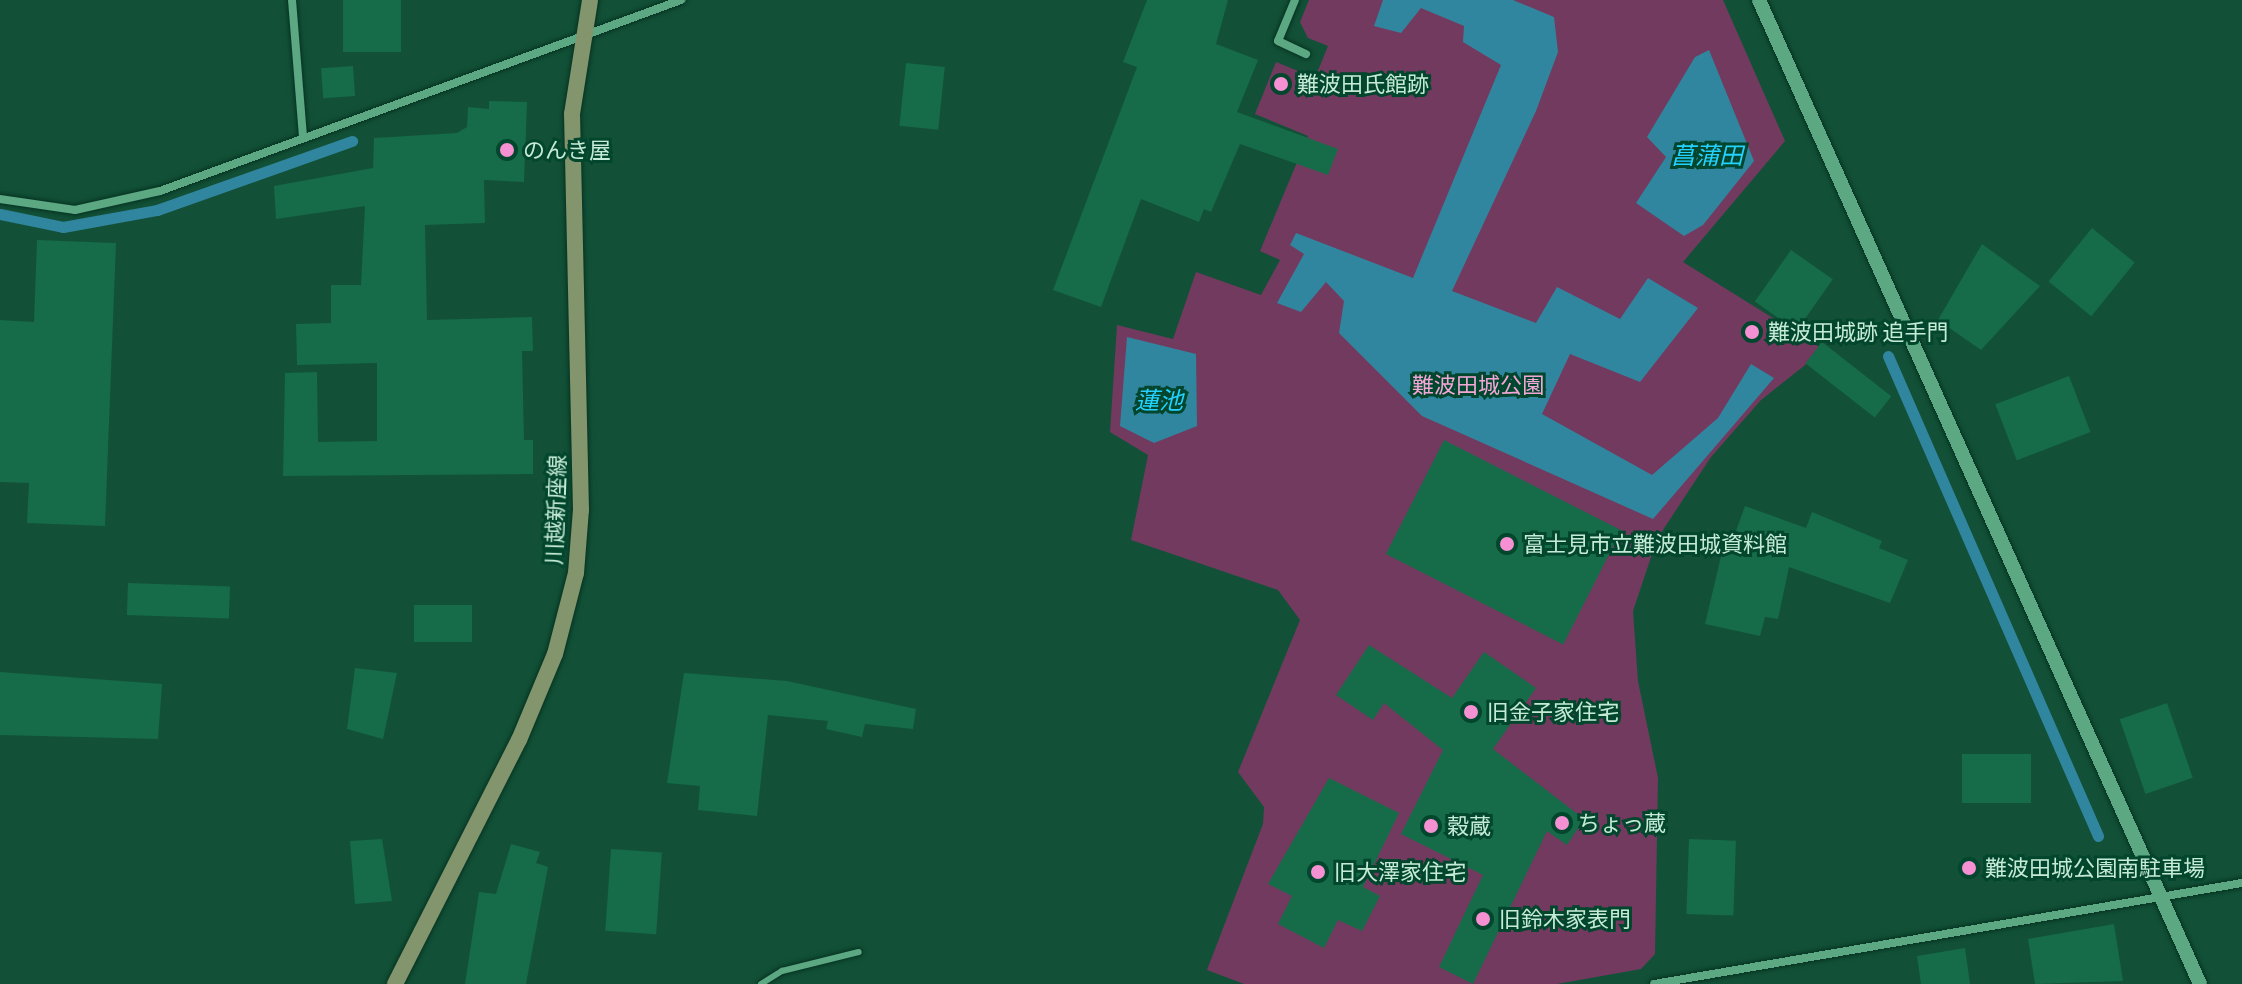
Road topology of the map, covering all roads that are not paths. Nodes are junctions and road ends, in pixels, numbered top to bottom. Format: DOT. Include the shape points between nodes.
graph roads {
  1 [pos="292,0"];
  2 [pos="590,0"];
  3 [pos="681,0"];
  4 [pos="1295,0"];
  5 [pos="1759,0"];
  6 [pos="581,35"];
  7 [pos="1306,54"];
  8 [pos="303,138"];
  9 [pos="0,199"];
  10 [pos="2242,883"];
  11 [pos="2156,893"];
  12 [pos="859,952"];
  13 [pos="395,984"];
  14 [pos="761,984"];
  15 [pos="1654,984"];
  16 [pos="2200,984"];
  1 -- 8 [label="street"];
  2 -- 6 [label="main road, 川越新座線"];
  3 -- 6 [label="street"];
  4 -- 7 [label="street" via="1278,41"];
  5 -- 11 [label="street"];
  6 -- 8 [label="street"];
  6 -- 13 [label="main road, 川越新座線" via="572,114 576,573 555,654 519,740"];
  8 -- 9 [label="street" via="160,191 75,210"];
  10 -- 11 [label="street"];
  11 -- 15 [label="street"];
  11 -- 16 [label="street"];
  12 -- 14 [label="lane" via="782,971"];
}
